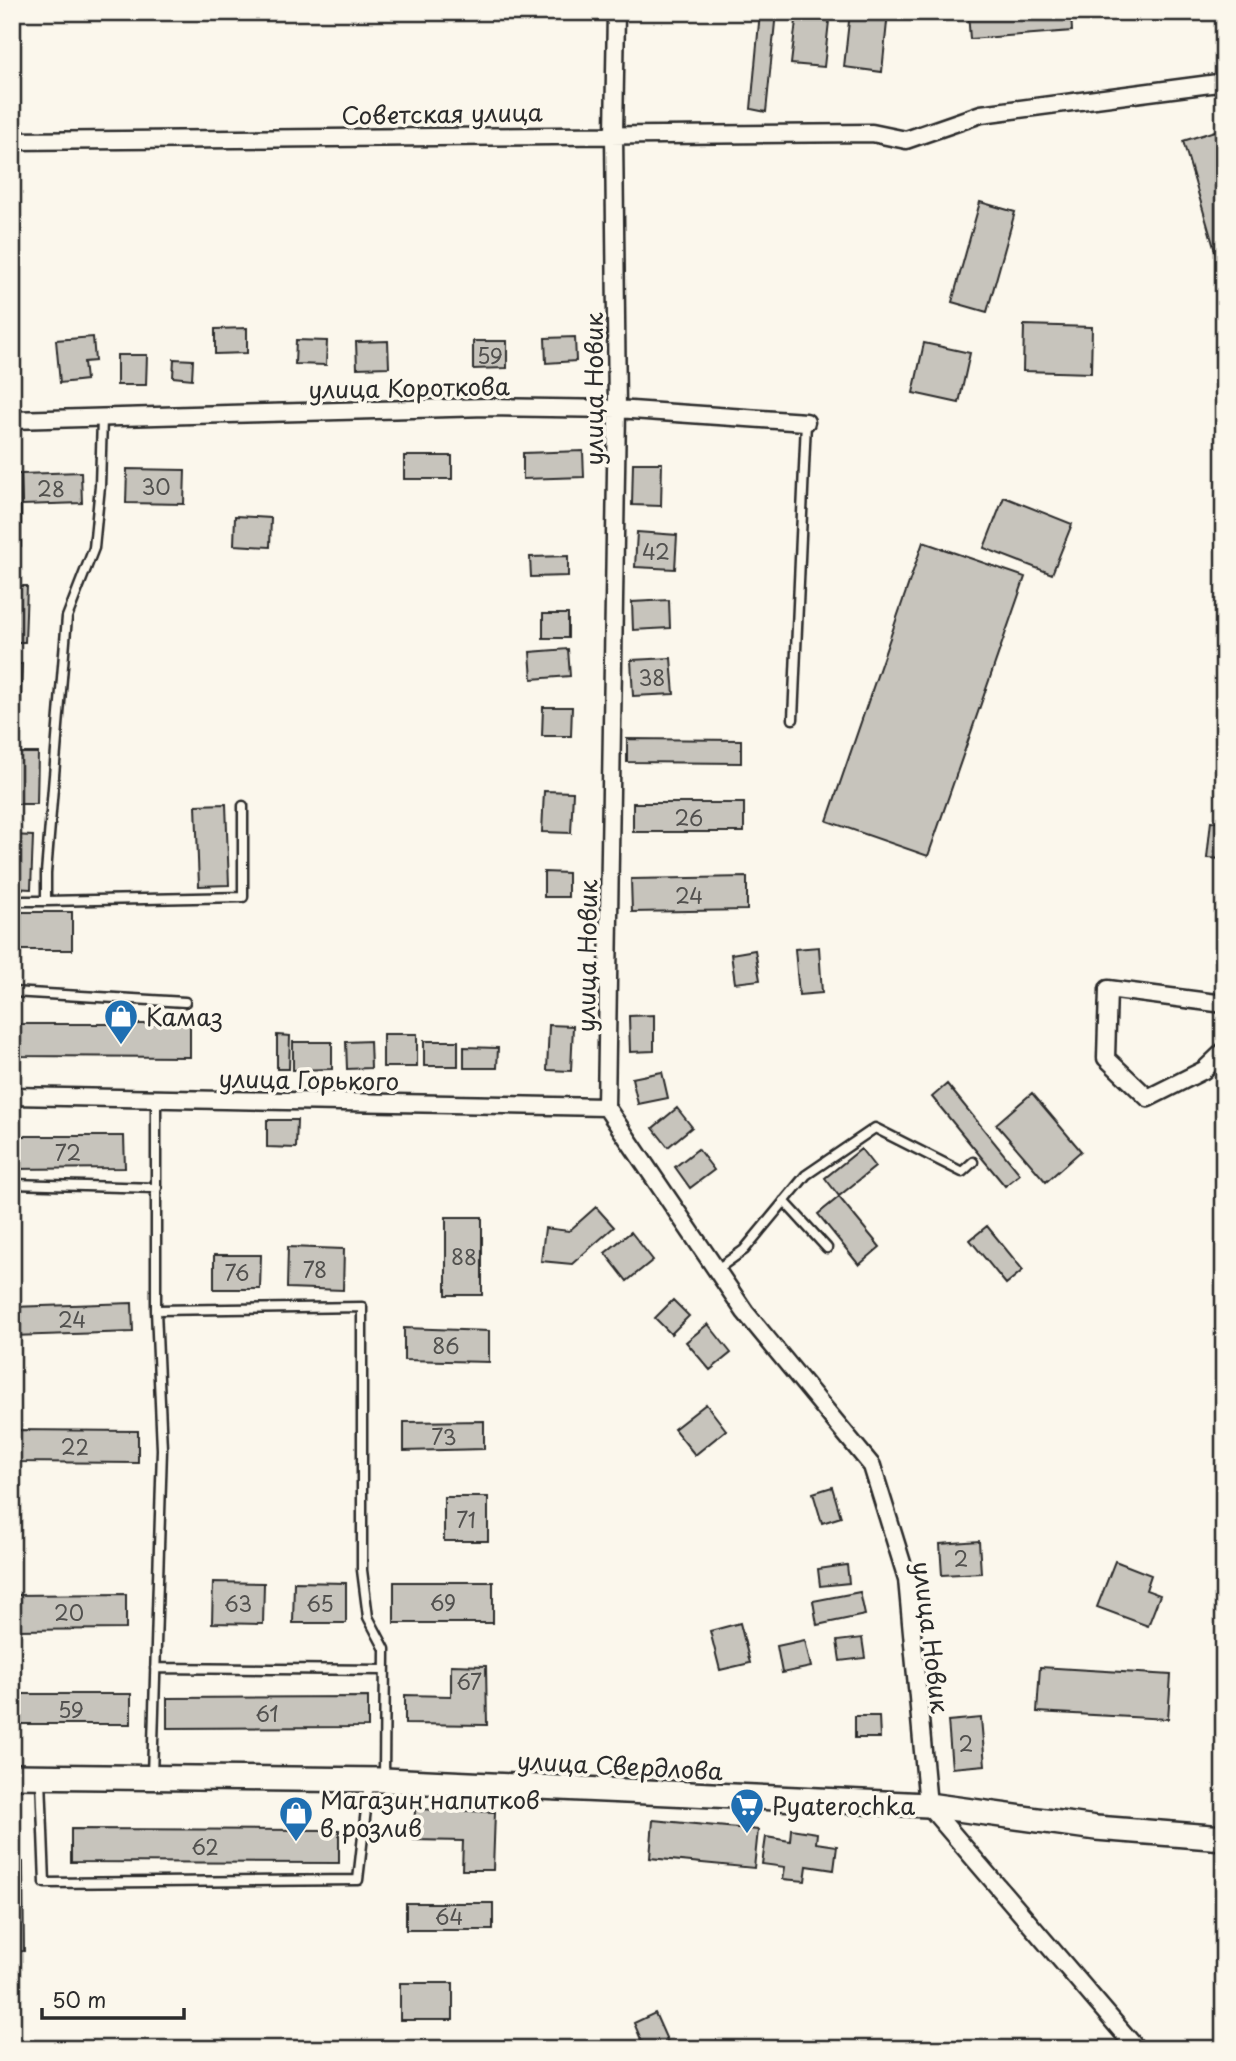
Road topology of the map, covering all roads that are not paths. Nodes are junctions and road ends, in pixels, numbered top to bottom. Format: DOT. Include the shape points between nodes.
graph roads {
  1 [pos="616,12"];
  2 [pos="1224,87"];
  3 [pos="614,134"];
  4 [pos="12,141"];
  5 [pos="617,409"];
  6 [pos="102,418"];
  7 [pos="12,420"];
  8 [pos="806,422"];
  9 [pos="793,719"];
  10 [pos="243,806"];
  11 [pos="12,901"];
  12 [pos="46,901"];
  13 [pos="12,992"];
  14 [pos="185,1002"];
  15 [pos="1224,1004"];
  16 [pos="1224,1051"];
  17 [pos="12,1096"];
  18 [pos="156,1099"];
  19 [pos="606,1108"];
  20 [pos="973,1162"];
  21 [pos="12,1184"];
  22 [pos="157,1188"];
  23 [pos="784,1201"];
  24 [pos="827,1248"];
  25 [pos="716,1270"];
  26 [pos="156,1310"];
  27 [pos="155,1668"];
  28 [pos="384,1670"];
  29 [pos="12,1776"];
  30 [pos="41,1776"];
  31 [pos="152,1777"];
  32 [pos="376,1780"];
  33 [pos="928,1805"];
  34 [pos="1224,1838"];
  35 [pos="1137,2049"];
  1 -- 3 [label="street, улица Новик"];
  2 -- 3 [label="street, Советская улица" via="1218,83 981,114 906,139 872,133"];
  3 -- 4 [label="street, Советская улица"];
  3 -- 5 [label="street, улица Новик"];
  5 -- 6 [label="street, улица Короткова"];
  5 -- 8 [label="street, улица Короткова"];
  5 -- 19 [label="street, улица Новик"];
  6 -- 7 [label="street, улица Короткова"];
  6 -- 12 [label="lane" via="94,548 67,617"];
  8 -- 9 [label="lane"];
  10 -- 12 [label="lane" via="243,897"];
  11 -- 12 [label="lane"];
  13 -- 14 [label="lane"];
  15 -- 16 [label="street" via="1108,989 1106,1058 1148,1098 1203,1070"];
  17 -- 18 [label="street, улица Горького"];
  18 -- 19 [label="street, улица Горького"];
  18 -- 22 [label="lane"];
  19 -- 25 [label="street, улица Новик"];
  20 -- 23 [label="lane" via="962,1172 875,1129 806,1175"];
  21 -- 22 [label="lane"];
  22 -- 26 [label="lane"];
  23 -- 24 [label="lane"];
  23 -- 25 [label="lane" via="744,1250"];
  25 -- 33 [label="street, улица Новик" via="872,1466 907,1578"];
  26 -- 27 [label="lane" via="162,1450"];
  26 -- 28 [label="lane" via="362,1307 362,1570 368,1617 384,1649"];
  27 -- 28 [label="lane"];
  27 -- 31 [label="lane"];
  28 -- 32 [label="lane"];
  29 -- 30 [label="main road, улица Свердлова"];
  30 -- 31 [label="main road, улица Свердлова"];
  30 -- 32 [label="lane" via="45,1883 358,1880"];
  31 -- 32 [label="main road, улица Свердлова"];
  32 -- 33 [label="main road, улица Свердлова"];
  33 -- 34 [label="main road, улица Свердлова" via="1096,1828"];
  33 -- 35 [label="street"];
}
